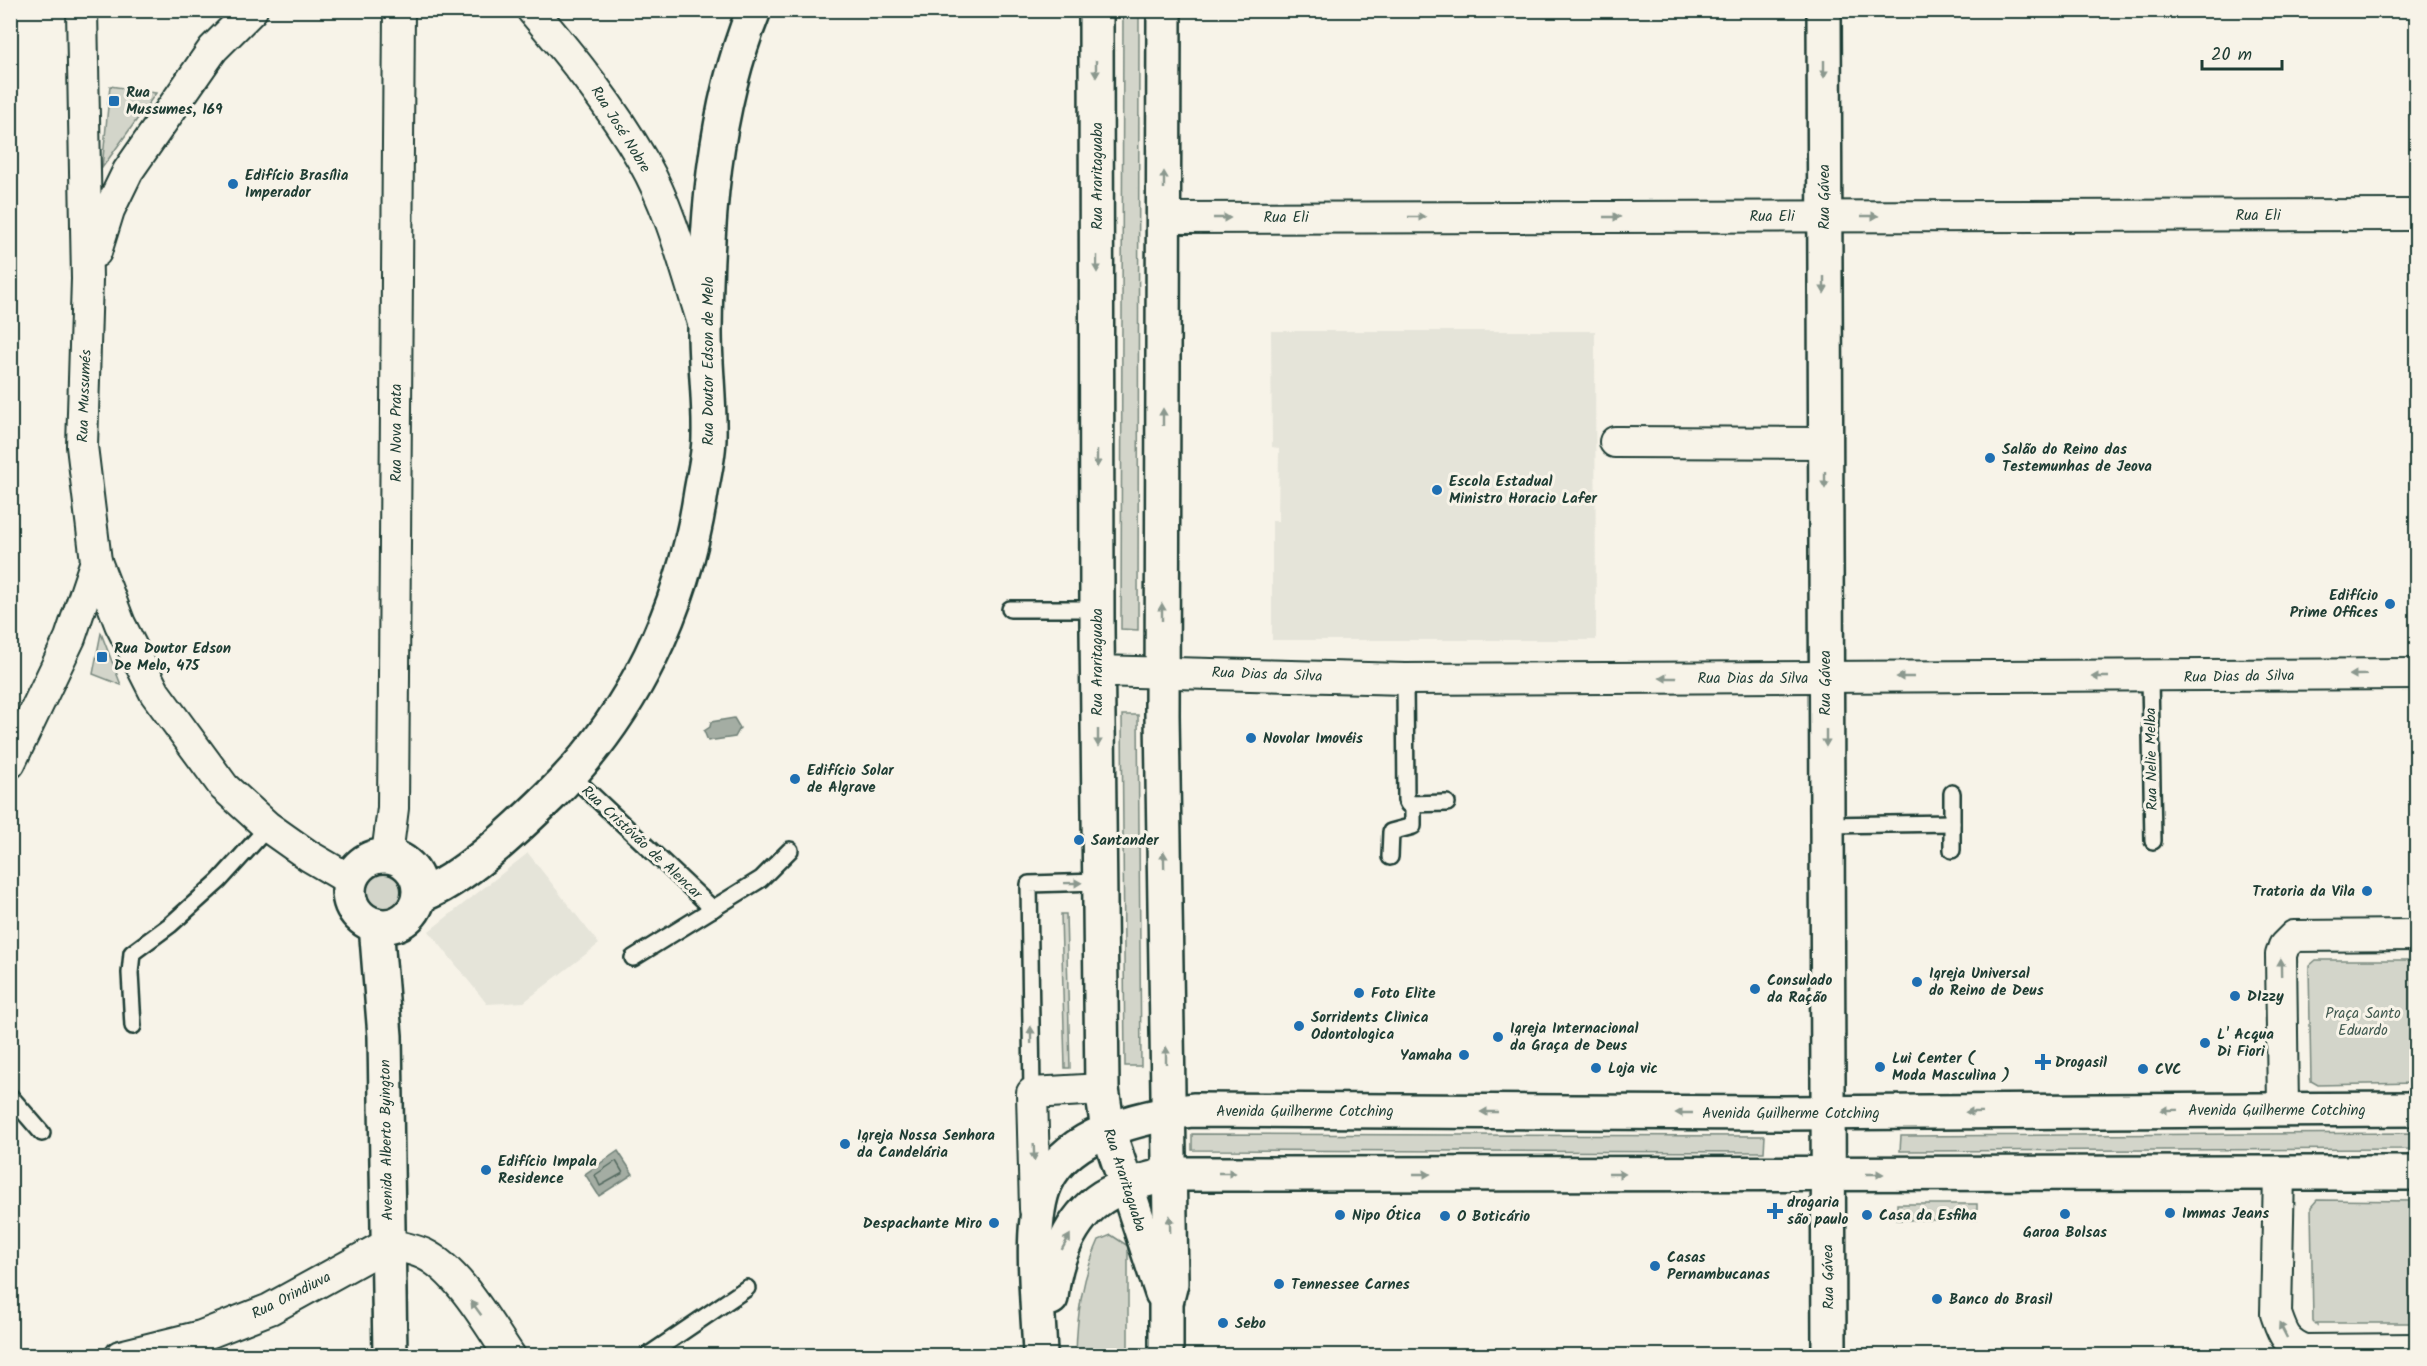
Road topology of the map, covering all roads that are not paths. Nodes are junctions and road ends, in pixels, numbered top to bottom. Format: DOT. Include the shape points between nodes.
graph roads {
  1 [pos="82,10"];
  2 [pos="252,10"];
  3 [pos="399,10"];
  4 [pos="532,10"];
  5 [pos="754,10"];
  6 [pos="1096,10"];
  7 [pos="1164,10"];
  8 [pos="1824,10"];
  9 [pos="86,184"];
  10 [pos="116,195"];
  11 [pos="2416,215"];
  12 [pos="1824,216"];
  13 [pos="1163,218"];
  14 [pos="87,279"];
  15 [pos="705,332"];
  16 [pos="1615,442"];
  17 [pos="1825,443"];
  18 [pos="96,561"];
  19 [pos="1010,609"];
  20 [pos="1097,609"];
  21 [pos="1097,670"];
  22 [pos="1162,670"];
  23 [pos="2416,674"];
  24 [pos="2150,677"];
  25 [pos="1826,678"];
  26 [pos="1405,679"];
  27 [pos="10,763"];
  28 [pos="571,775"];
  29 [pos="1952,793"];
  30 [pos="1447,803"];
  31 [pos="1413,804"];
  32 [pos="1952,823"];
  33 [pos="1826,825"];
  34 [pos="268,827"];
  35 [pos="2153,841"];
  36 [pos="790,850"];
  37 [pos="1952,850"];
  38 [pos="387,855"];
  39 [pos="1390,857"];
  40 [pos="350,880"];
  41 [pos="1099,882"];
  42 [pos="419,896"];
  43 [pos="713,909"];
  44 [pos="376,925"];
  45 [pos="2416,934"];
  46 [pos="633,958"];
  47 [pos="133,1026"];
  48 [pos="1102,1089"];
  49 [pos="1032,1093"];
  50 [pos="10,1096"];
  51 [pos="2283,1109"];
  52 [pos="2416,1109"];
  53 [pos="1827,1113"];
  54 [pos="1166,1114"];
  55 [pos="1108,1130"];
  56 [pos="42,1133"];
  57 [pos="2279,1173"];
  58 [pos="2416,1173"];
  59 [pos="1169,1174"];
  60 [pos="1827,1174"];
  61 [pos="1128,1186"];
  62 [pos="1036,1227"];
  63 [pos="388,1244"];
  64 [pos="747,1288"];
  65 [pos="1166,1303"];
  66 [pos="1040,1347"];
  67 [pos="2416,1349"];
  68 [pos="120,1356"];
  69 [pos="390,1356"];
  70 [pos="510,1356"];
  71 [pos="647,1356"];
  72 [pos="1166,1356"];
  73 [pos="1829,1356"];
  1 -- 9 [label="street, Rua Mussumés"];
  2 -- 10 [label="street" via="213,49 128,171"];
  3 -- 38 [label="street, Rua Nova Prata" via="393,808"];
  4 -- 15 [label="street, Rua José Nobre" via="581,66 644,162 680,249"];
  5 -- 15 [label="main road, Rua Doutor Edson de Melo" via="736,64 712,183"];
  6 -- 20 [label="main road, Rua Araritaguaba, one-way"];
  13 -- 7 [label="main road, Rua Araritaguaba, one-way"];
  8 -- 12 [label="main road, Rua Gávea, one-way"];
  9 -- 10 [label="street" via="100,195"];
  9 -- 14 [label="street, Rua Mussumés"];
  10 -- 14 [label="street"];
  12 -- 11 [label="street, Rua Eli, one-way"];
  13 -- 12 [label="street, Rua Eli, one-way"];
  12 -- 17 [label="main road, Rua Gávea, one-way"];
  22 -- 13 [label="main road, Rua Araritaguaba, one-way"];
  14 -- 18 [label="street, Rua Mussumés" via="82,446"];
  15 -- 28 [label="main road, Rua Doutor Edson de Melo" via="709,439 696,529 683,579 666,624 621,710"];
  16 -- 17 [label="street"];
  17 -- 25 [label="main road, Rua Gávea, one-way"];
  18 -- 27 [label="street, Rua Mussumés" via="70,638"];
  18 -- 34 [label="street" via="120,624 155,693 224,787"];
  19 -- 20 [label="lane"];
  20 -- 21 [label="main road, Rua Araritaguaba"];
  21 -- 22 [label="street, Rua Dias da Silva"];
  21 -- 41 [label="main road, Rua Araritaguaba, one-way"];
  22 -- 26 [label="street, Rua Dias da Silva"];
  54 -- 22 [label="main road, Rua Araritaguaba, one-way"];
  23 -- 24 [label="street, Rua Dias da Silva, one-way"];
  24 -- 25 [label="street, Rua Dias da Silva, one-way"];
  24 -- 35 [label="lane, Rua Nelie Melba"];
  25 -- 26 [label="street, Rua Dias da Silva, one-way"];
  25 -- 33 [label="main road, Rua Gávea, one-way"];
  26 -- 31 [label="lane" via="1406,800"];
  28 -- 42 [label="main road, Rua Doutor Edson de Melo" via="477,861 445,885"];
  28 -- 43 [label="lane, Rua Cristóvão de Alencar"];
  29 -- 32 [label="lane"];
  30 -- 31 [label="lane"];
  31 -- 39 [label="lane" via="1413,826 1391,832"];
  32 -- 33 [label="lane"];
  32 -- 37 [label="lane"];
  33 -- 53 [label="main road, Rua Gávea"];
  34 -- 40 [label="street"];
  34 -- 47 [label="lane" via="219,881 132,953"];
  36 -- 43 [label="lane, Rua Cristóvão de Alencar" via="761,879"];
  38 -- 40 [label="main road" via="364,861"];
  38 -- 42 [label="main road" via="408,865 419,885"];
  40 -- 44 [label="main road" via="351,903 356,913"];
  41 -- 48 [label="main road, Rua Araritaguaba"];
  49 -- 41 [label="lane, one-way" via="1029,884"];
  42 -- 44 [label="main road" via="408,916 399,923"];
  43 -- 46 [label="lane, Rua Cristóvão de Alencar"];
  44 -- 63 [label="main road, Avenida Alberto Byington" via="385,1036"];
  51 -- 45 [label="street, one-way" via="2281,955 2288,940 2294,936"];
  48 -- 49 [label="street"];
  48 -- 55 [label="main road, Rua Araritaguaba"];
  49 -- 62 [label="street, one-way"];
  50 -- 56 [label="lane"];
  51 -- 52 [label="main road, Avenida Guilherme Cotching"];
  51 -- 53 [label="main road, Avenida Guilherme Cotching, one-way"];
  53 -- 54 [label="main road, Avenida Guilherme Cotching, one-way" via="1193,1110"];
  53 -- 60 [label="main road, Rua Gávea"];
  54 -- 55 [label="main road, Avenida Guilherme Cotching"];
  54 -- 59 [label="main road, Rua Araritaguaba"];
  55 -- 61 [label="main road, Rua Araritaguaba"];
  55 -- 62 [label="main road, Avenida Guilherme Cotching" via="1080,1146 1053,1170 1045,1183"];
  57 -- 58 [label="main road"];
  60 -- 57 [label="main road, one-way"];
  67 -- 57 [label="street, one-way" via="2306,1350 2292,1345 2282,1333 2276,1314"];
  59 -- 60 [label="main road, one-way"];
  59 -- 61 [label="main road"];
  65 -- 59 [label="main road, Rua Araritaguaba, one-way" via="1171,1283"];
  60 -- 73 [label="main road, Rua Gávea"];
  61 -- 65 [label="main road, Rua Araritaguaba"];
  66 -- 61 [label="main road, one-way" via="1049,1320 1058,1258 1069,1237 1081,1217 1097,1202"];
  62 -- 66 [label="main road, Avenida Guilherme Cotching"];
  63 -- 68 [label="street, Rua Orindiuva" via="270,1309 201,1336"];
  63 -- 69 [label="main road, Avenida Alberto Byington"];
  70 -- 63 [label="street, one-way" via="443,1266 424,1254"];
  64 -- 71 [label="lane"];
  65 -- 72 [label="main road, Rua Araritaguaba"];
}
